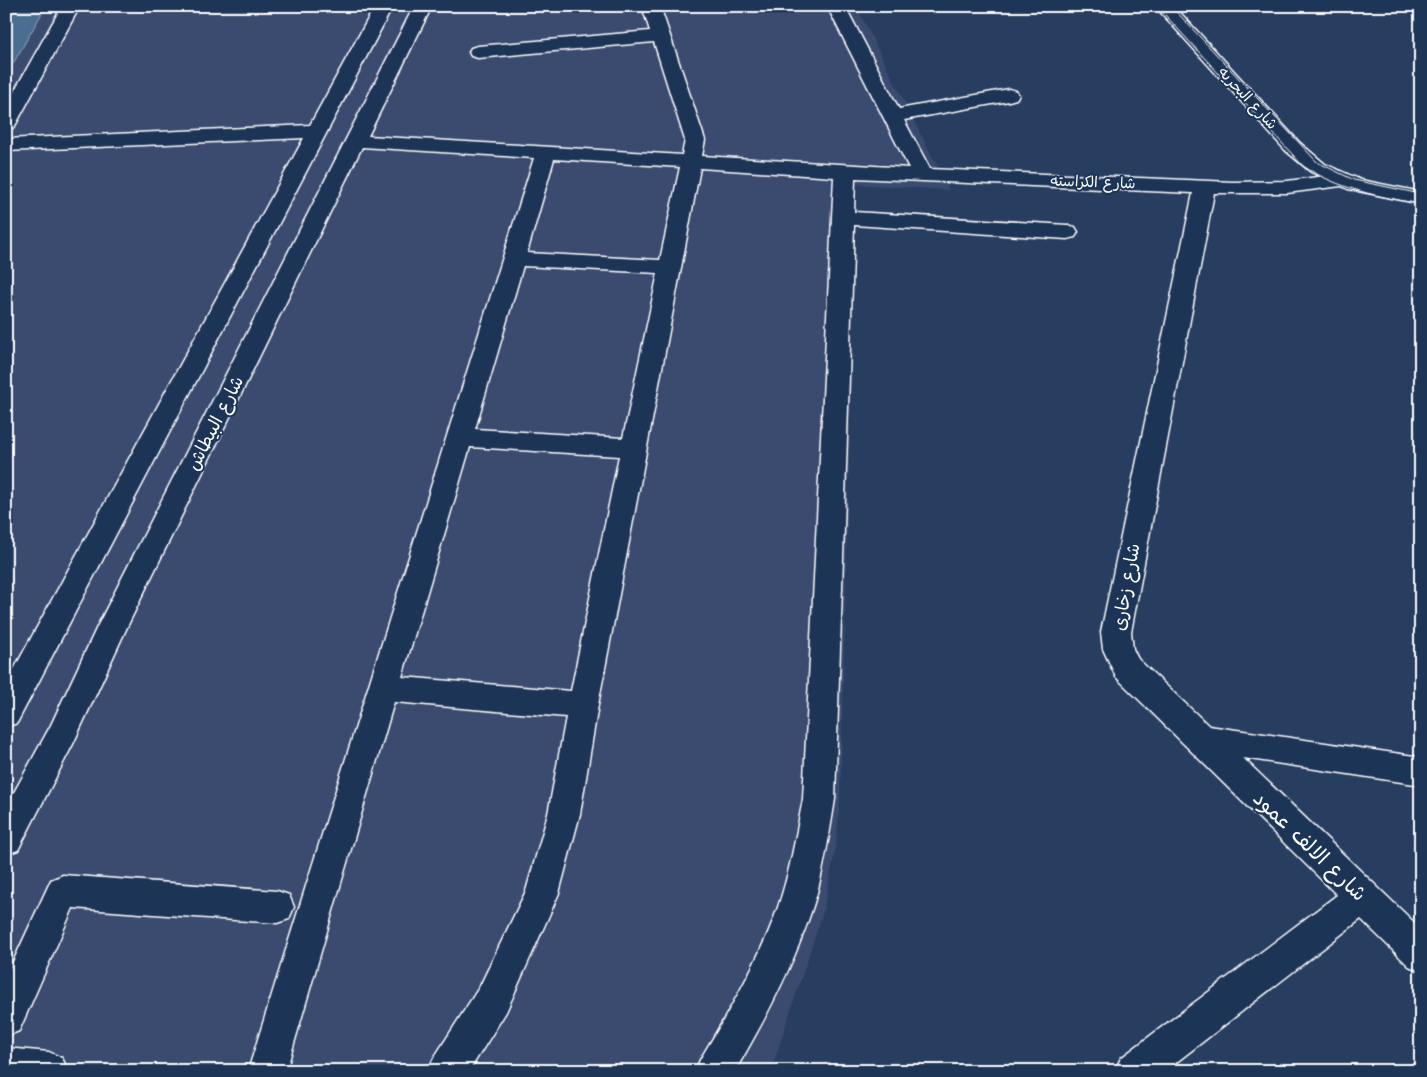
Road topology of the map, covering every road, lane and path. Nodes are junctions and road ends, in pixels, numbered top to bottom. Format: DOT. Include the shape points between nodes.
graph roads {
  1 [pos="71,6"];
  2 [pos="384,6"];
  3 [pos="423,6"];
  4 [pos="651,6"];
  5 [pos="836,6"];
  6 [pos="1164,6"];
  7 [pos="661,36"];
  8 [pos="478,52"];
  9 [pos="1009,94"];
  10 [pos="892,116"];
  11 [pos="6,124"];
  12 [pos="318,131"];
  13 [pos="356,141"];
  14 [pos="6,145"];
  15 [pos="546,153"];
  16 [pos="691,162"];
  17 [pos="845,171"];
  18 [pos="923,175"];
  19 [pos="1341,180"];
  20 [pos="1204,186"];
  21 [pos="1421,198"];
  22 [pos="843,218"];
  23 [pos="1067,232"];
  24 [pos="514,259"];
  25 [pos="670,266"];
  26 [pos="460,437"];
  27 [pos="634,448"];
  28 [pos="383,688"];
  29 [pos="583,705"];
  30 [pos="6,714"];
  31 [pos="1200,738"];
  32 [pos="1421,771"];
  33 [pos="6,840"];
  34 [pos="1362,897"];
  35 [pos="278,907"];
  36 [pos="1421,954"];
  37 [pos="6,1018"];
  38 [pos="6,1067"];
  39 [pos="450,1070"];
  40 [pos="49,1071"];
  41 [pos="267,1071"];
  42 [pos="714,1071"];
  43 [pos="1134,1071"];
  1 -- 11 [label="street"];
  2 -- 12 [label="street"];
  3 -- 13 [label="street, شارع البيطاش"];
  4 -- 7 [label="street"];
  5 -- 10 [label="street"];
  6 -- 19 [label="street, شارع البحريه" via="1298,152"];
  7 -- 8 [label="street"];
  7 -- 16 [label="street" via="695,140"];
  9 -- 10 [label="street"];
  10 -- 18 [label="street"];
  12 -- 14 [label="street"];
  12 -- 30 [label="street"];
  13 -- 15 [label="street, شارع الكراسته"];
  13 -- 33 [label="street, شارع البيطاش" via="112,627 76,708"];
  15 -- 16 [label="street, شارع الكراسته"];
  15 -- 24 [label="street"];
  16 -- 17 [label="street, شارع الكراسته"];
  16 -- 25 [label="street"];
  17 -- 18 [label="street, شارع الكراسته"];
  17 -- 22 [label="street"];
  18 -- 20 [label="street, شارع الكراسته"];
  19 -- 20 [label="street, شارع الكراسته" via="1287,187"];
  19 -- 21 [label="street, شارع البحريه" via="1372,190"];
  20 -- 31 [label="street, شارع زخارى" via="1116,632 1118,649 1127,668"];
  22 -- 23 [label="street"];
  22 -- 42 [label="street" via="820,799 795,907 767,976"];
  24 -- 25 [label="street"];
  24 -- 26 [label="street"];
  25 -- 27 [label="street"];
  26 -- 27 [label="street"];
  26 -- 28 [label="street"];
  27 -- 29 [label="street"];
  28 -- 29 [label="street"];
  28 -- 41 [label="street"];
  29 -- 39 [label="street" via="564,814 542,893 493,1000"];
  31 -- 32 [label="street"];
  31 -- 34 [label="street, شارع الالف عمود"];
  34 -- 36 [label="street, شارع الالف عمود"];
  34 -- 43 [label="street"];
  35 -- 37 [label="street" via="63,891"];
  38 -- 40 [label="street"];
}
